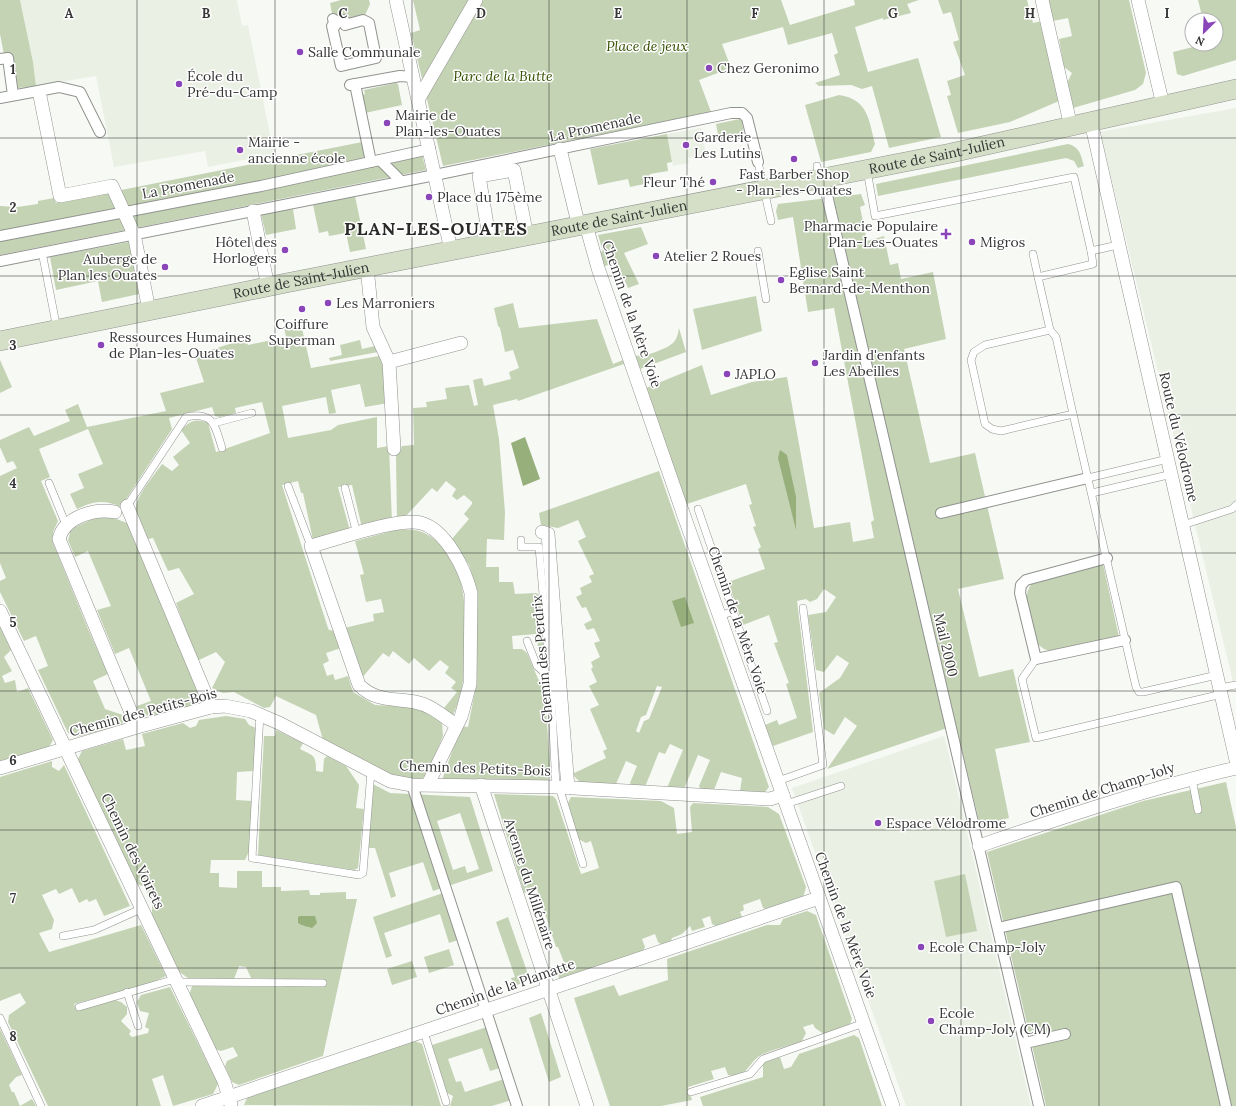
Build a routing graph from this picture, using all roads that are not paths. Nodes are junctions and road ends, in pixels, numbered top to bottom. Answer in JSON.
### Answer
{"nodes":[{"id":1,"x":396,"y":0,"type":"edge"},
{"id":2,"x":476,"y":0,"type":"edge"},
{"id":3,"x":1042,"y":0,"type":"edge"},
{"id":4,"x":1138,"y":0,"type":"edge"},
{"id":5,"x":0,"y":59,"type":"edge"},
{"id":6,"x":341,"y":66,"type":"joint"},
{"id":7,"x":413,"y":77,"type":"junction"},
{"id":8,"x":1236,"y":89,"type":"edge"},
{"id":9,"x":12,"y":95,"type":"junction"},
{"id":10,"x":40,"y":96,"type":"dead end"},
{"id":11,"x":0,"y":98,"type":"edge"},
{"id":12,"x":418,"y":98,"type":"junction"},
{"id":13,"x":1163,"y":106,"type":"junction"},
{"id":14,"x":1091,"y":122,"type":"junction"},
{"id":15,"x":1071,"y":127,"type":"junction"},
{"id":16,"x":100,"y":132,"type":"dead end"},
{"id":17,"x":560,"y":149,"type":"junction"},
{"id":18,"x":430,"y":150,"type":"junction"},
{"id":19,"x":376,"y":161,"type":"junction"},
{"id":20,"x":758,"y":162,"type":"joint"},
{"id":21,"x":867,"y":170,"type":"junction"},
{"id":22,"x":435,"y":175,"type":"junction"},
{"id":23,"x":820,"y":178,"type":"junction"},
{"id":24,"x":401,"y":181,"type":"junction"},
{"id":25,"x":764,"y":190,"type":"junction"},
{"id":26,"x":123,"y":211,"type":"junction"},
{"id":27,"x":253,"y":211,"type":"junction"},
{"id":28,"x":771,"y":221,"type":"dead end"},
{"id":29,"x":583,"y":226,"type":"junction"},
{"id":30,"x":134,"y":234,"type":"junction"},
{"id":31,"x":0,"y":236,"type":"edge"},
{"id":32,"x":527,"y":236,"type":"junction"},
{"id":33,"x":490,"y":243,"type":"junction"},
{"id":34,"x":1118,"y":245,"type":"junction"},
{"id":35,"x":451,"y":250,"type":"junction"},
{"id":36,"x":758,"y":251,"type":"dead end"},
{"id":37,"x":1091,"y":251,"type":"junction"},
{"id":38,"x":37,"y":253,"type":"junction"},
{"id":39,"x":1033,"y":254,"type":"dead end"},
{"id":40,"x":0,"y":261,"type":"edge"},
{"id":41,"x":367,"y":267,"type":"junction"},
{"id":42,"x":1038,"y":277,"type":"junction"},
{"id":43,"x":268,"y":287,"type":"junction"},
{"id":44,"x":766,"y":299,"type":"dead end"},
{"id":45,"x":149,"y":310,"type":"junction"},
{"id":46,"x":57,"y":329,"type":"junction"},
{"id":47,"x":1050,"y":330,"type":"junction"},
{"id":48,"x":0,"y":341,"type":"edge"},
{"id":49,"x":461,"y":343,"type":"dead end"},
{"id":50,"x":390,"y":362,"type":"junction"},
{"id":51,"x":252,"y":413,"type":"dead end"},
{"id":52,"x":1073,"y":414,"type":"junction"},
{"id":53,"x":214,"y":423,"type":"junction"},
{"id":54,"x":222,"y":448,"type":"dead end"},
{"id":55,"x":394,"y":449,"type":"dead end"},
{"id":56,"x":1168,"y":459,"type":"junction"},
{"id":57,"x":1172,"y":474,"type":"junction"},
{"id":58,"x":1088,"y":478,"type":"junction"},
{"id":59,"x":49,"y":483,"type":"dead end"},
{"id":60,"x":288,"y":486,"type":"dead end"},
{"id":61,"x":345,"y":488,"type":"dead end"},
{"id":62,"x":1092,"y":493,"type":"junction"},
{"id":63,"x":1236,"y":505,"type":"edge"},
{"id":64,"x":127,"y":506,"type":"joint"},
{"id":65,"x":698,"y":509,"type":"dead end"},
{"id":66,"x":115,"y":512,"type":"dead end"},
{"id":67,"x":941,"y":513,"type":"dead end"},
{"id":68,"x":66,"y":524,"type":"junction"},
{"id":69,"x":1183,"y":525,"type":"junction"},
{"id":70,"x":542,"y":532,"type":"dead end"},
{"id":71,"x":357,"y":534,"type":"junction"},
{"id":72,"x":521,"y":540,"type":"dead end"},
{"id":73,"x":311,"y":546,"type":"junction"},
{"id":74,"x":1107,"y":558,"type":"junction"},
{"id":75,"x":803,"y":608,"type":"dead end"},
{"id":76,"x":0,"y":611,"type":"edge"},
{"id":77,"x":733,"y":611,"type":"junction"},
{"id":78,"x":720,"y":616,"type":"junction"},
{"id":79,"x":1125,"y":640,"type":"junction"},
{"id":80,"x":526,"y":641,"type":"dead end"},
{"id":81,"x":1036,"y":660,"type":"junction"},
{"id":82,"x":1217,"y":675,"type":"junction"},
{"id":83,"x":550,"y":678,"type":"junction"},
{"id":84,"x":1236,"y":685,"type":"edge"},
{"id":85,"x":1221,"y":691,"type":"junction"},
{"id":86,"x":211,"y":708,"type":"junction"},
{"id":87,"x":767,"y":711,"type":"dead end"},
{"id":88,"x":260,"y":714,"type":"junction"},
{"id":89,"x":456,"y":725,"type":"junction"},
{"id":90,"x":137,"y":727,"type":"junction"},
{"id":91,"x":67,"y":749,"type":"junction"},
{"id":92,"x":1236,"y":760,"type":"edge"},
{"id":93,"x":0,"y":768,"type":"edge"},
{"id":94,"x":1236,"y":768,"type":"edge"},
{"id":95,"x":371,"y":771,"type":"junction"},
{"id":96,"x":1192,"y":779,"type":"junction"},
{"id":97,"x":778,"y":781,"type":"junction"},
{"id":98,"x":428,"y":784,"type":"junction"},
{"id":99,"x":412,"y":785,"type":"junction"},
{"id":100,"x":480,"y":785,"type":"junction"},
{"id":101,"x":841,"y":786,"type":"dead end"},
{"id":102,"x":561,"y":787,"type":"junction"},
{"id":103,"x":784,"y":800,"type":"junction"},
{"id":104,"x":1198,"y":810,"type":"dead end"},
{"id":105,"x":979,"y":846,"type":"junction"},
{"id":106,"x":583,"y":864,"type":"dead end"},
{"id":107,"x":819,"y":898,"type":"junction"},
{"id":108,"x":142,"y":908,"type":"junction"},
{"id":109,"x":998,"y":928,"type":"junction"},
{"id":110,"x":63,"y":936,"type":"dead end"},
{"id":111,"x":176,"y":981,"type":"junction"},
{"id":112,"x":323,"y":983,"type":"dead end"},
{"id":113,"x":549,"y":989,"type":"junction"},
{"id":114,"x":127,"y":992,"type":"junction"},
{"id":115,"x":79,"y":1007,"type":"dead end"},
{"id":116,"x":485,"y":1011,"type":"junction"},
{"id":117,"x":0,"y":1018,"type":"edge"},
{"id":118,"x":864,"y":1023,"type":"junction"},
{"id":119,"x":138,"y":1026,"type":"dead end"},
{"id":120,"x":424,"y":1032,"type":"junction"},
{"id":121,"x":1065,"y":1034,"type":"dead end"},
{"id":122,"x":1025,"y":1044,"type":"junction"},
{"id":123,"x":691,"y":1092,"type":"dead end"},
{"id":124,"x":231,"y":1102,"type":"edge"},
{"id":125,"x":446,"y":1102,"type":"dead end"},
{"id":126,"x":41,"y":1106,"type":"edge"},
{"id":127,"x":202,"y":1106,"type":"edge"},
{"id":128,"x":517,"y":1106,"type":"edge"},
{"id":129,"x":587,"y":1106,"type":"edge"},
{"id":130,"x":893,"y":1106,"type":"edge"},
{"id":131,"x":1039,"y":1106,"type":"edge"},
{"id":132,"x":1226,"y":1106,"type":"edge"}],
"edges":[{"from":1,"to":7,"type":"street"},
{"from":2,"to":12,"type":"street"},
{"from":3,"to":15,"type":"street"},
{"from":4,"to":13,"type":"street"},
{"from":5,"to":9,"type":"street"},
{"from":6,"to":6,"type":"street"},
{"from":7,"to":12,"type":"street"},
{"from":7,"to":19,"type":"street"},
{"from":8,"to":13,"type":"main road","name":"Route de Saint-Julien"},
{"from":9,"to":11,"type":"street"},
{"from":9,"to":16,"type":"street"},
{"from":10,"to":26,"type":"street"},
{"from":12,"to":18,"type":"street"},
{"from":13,"to":14,"type":"main road","name":"Route de Saint-Julien"},
{"from":14,"to":15,"type":"main road","name":"Route de Saint-Julien"},
{"from":14,"to":34,"type":"street","name":"Route du Vélodrome"},
{"from":15,"to":21,"type":"main road","name":"Route de Saint-Julien"},
{"from":17,"to":20,"type":"street","name":"La Promenade"},
{"from":17,"to":22,"type":"street","name":"La Promenade"},
{"from":17,"to":29,"type":"street","name":"Chemin de la Mère Voie"},
{"from":18,"to":19,"type":"street","name":"La Promenade"},
{"from":18,"to":22,"type":"street"},
{"from":19,"to":24,"type":"street"},
{"from":19,"to":26,"type":"street","name":"La Promenade"},
{"from":20,"to":25,"type":"lane"},
{"from":21,"to":23,"type":"main road","name":"Route de Saint-Julien"},
{"from":21,"to":37,"type":"lane"},
{"from":22,"to":24,"type":"street","name":"La Promenade"},
{"from":22,"to":35,"type":"street"},
{"from":23,"to":25,"type":"main road","name":"Route de Saint-Julien"},
{"from":23,"to":105,"type":"street","name":"Mail 2000"},
{"from":24,"to":27,"type":"street","name":"La Promenade"},
{"from":25,"to":28,"type":"lane"},
{"from":25,"to":29,"type":"main road","name":"Route de Saint-Julien"},
{"from":26,"to":30,"type":"street"},
{"from":26,"to":31,"type":"street","name":"La Promenade"},
{"from":27,"to":30,"type":"street","name":"La Promenade"},
{"from":27,"to":43,"type":"street"},
{"from":29,"to":32,"type":"main road","name":"Route de Saint-Julien"},
{"from":29,"to":78,"type":"street","name":"Chemin de la Mère Voie"},
{"from":30,"to":38,"type":"street","name":"La Promenade"},
{"from":30,"to":45,"type":"street"},
{"from":32,"to":33,"type":"main road","name":"Route de Saint-Julien"},
{"from":32,"to":33,"type":"street"},
{"from":33,"to":35,"type":"main road","name":"Route de Saint-Julien"},
{"from":34,"to":37,"type":"lane"},
{"from":34,"to":56,"type":"street","name":"Route du Vélodrome"},
{"from":35,"to":41,"type":"main road","name":"Route de Saint-Julien"},
{"from":36,"to":44,"type":"lane"},
{"from":37,"to":42,"type":"lane"},
{"from":38,"to":40,"type":"street"},
{"from":38,"to":46,"type":"lane"},
{"from":39,"to":42,"type":"lane"},
{"from":41,"to":43,"type":"main road","name":"Route de Saint-Julien"},
{"from":41,"to":50,"type":"street"},
{"from":42,"to":47,"type":"lane"},
{"from":43,"to":45,"type":"main road","name":"Route de Saint-Julien"},
{"from":45,"to":46,"type":"main road","name":"Route de Saint-Julien"},
{"from":46,"to":48,"type":"main road","name":"Route de Saint-Julien"},
{"from":47,"to":52,"type":"lane"},
{"from":47,"to":52,"type":"lane"},
{"from":49,"to":50,"type":"street"},
{"from":50,"to":55,"type":"street"},
{"from":51,"to":53,"type":"lane"},
{"from":52,"to":58,"type":"lane"},
{"from":53,"to":54,"type":"lane"},
{"from":53,"to":64,"type":"lane"},
{"from":56,"to":57,"type":"street","name":"Route du Vélodrome"},
{"from":56,"to":58,"type":"lane"},
{"from":57,"to":62,"type":"lane"},
{"from":57,"to":69,"type":"street","name":"Route du Vélodrome"},
{"from":58,"to":62,"type":"lane"},
{"from":58,"to":67,"type":"street"},
{"from":59,"to":68,"type":"lane"},
{"from":60,"to":73,"type":"lane"},
{"from":61,"to":71,"type":"lane"},
{"from":62,"to":74,"type":"lane"},
{"from":63,"to":69,"type":"lane"},
{"from":64,"to":86,"type":"street"},
{"from":65,"to":77,"type":"lane"},
{"from":66,"to":68,"type":"street"},
{"from":68,"to":90,"type":"street"},
{"from":69,"to":82,"type":"street","name":"Route du Vélodrome"},
{"from":70,"to":102,"type":"street","name":"Chemin des Perdrix"},
{"from":71,"to":73,"type":"street"},
{"from":71,"to":89,"type":"street"},
{"from":72,"to":83,"type":"lane"},
{"from":73,"to":89,"type":"street"},
{"from":74,"to":79,"type":"lane"},
{"from":74,"to":81,"type":"street"},
{"from":75,"to":97,"type":"lane"},
{"from":76,"to":91,"type":"street","name":"Chemin des Voirets"},
{"from":77,"to":78,"type":"lane"},
{"from":77,"to":87,"type":"lane"},
{"from":78,"to":97,"type":"street","name":"Chemin de la Mère Voie"},
{"from":79,"to":81,"type":"street"},
{"from":79,"to":82,"type":"lane"},
{"from":80,"to":83,"type":"lane"},
{"from":81,"to":85,"type":"lane"},
{"from":82,"to":85,"type":"street","name":"Route du Vélodrome"},
{"from":83,"to":102,"type":"lane"},
{"from":84,"to":85,"type":"lane"},
{"from":85,"to":92,"type":"street","name":"Route du Vélodrome"},
{"from":86,"to":88,"type":"street","name":"Chemin des Petits-Bois"},
{"from":86,"to":90,"type":"street","name":"Chemin des Petits-Bois"},
{"from":88,"to":95,"type":"street","name":"Chemin des Petits-Bois"},
{"from":88,"to":95,"type":"lane"},
{"from":89,"to":98,"type":"street"},
{"from":90,"to":91,"type":"street","name":"Chemin des Petits-Bois"},
{"from":91,"to":93,"type":"street","name":"Chemin des Petits-Bois"},
{"from":91,"to":108,"type":"street","name":"Chemin des Voirets"},
{"from":94,"to":96,"type":"street","name":"Chemin de Champ-Joly"},
{"from":95,"to":99,"type":"street","name":"Chemin des Petits-Bois"},
{"from":96,"to":104,"type":"lane"},
{"from":96,"to":105,"type":"street","name":"Chemin de Champ-Joly"},
{"from":97,"to":103,"type":"street","name":"Chemin de la Mère Voie"},
{"from":98,"to":99,"type":"street","name":"Chemin des Petits-Bois"},
{"from":98,"to":100,"type":"street","name":"Chemin des Petits-Bois"},
{"from":99,"to":116,"type":"street"},
{"from":100,"to":102,"type":"street","name":"Chemin des Petits-Bois"},
{"from":100,"to":113,"type":"street","name":"Avenue du Millénaire"},
{"from":101,"to":103,"type":"lane"},
{"from":102,"to":103,"type":"street","name":"Chemin des Petits-Bois"},
{"from":102,"to":106,"type":"lane"},
{"from":103,"to":107,"type":"street","name":"Chemin de la Mère Voie"},
{"from":105,"to":109,"type":"street","name":"Mail 2000"},
{"from":107,"to":113,"type":"street","name":"Chemin de la Plamatte"},
{"from":107,"to":118,"type":"street","name":"Chemin de la Mère Voie"},
{"from":108,"to":110,"type":"lane"},
{"from":108,"to":111,"type":"street","name":"Chemin des Voirets"},
{"from":109,"to":122,"type":"street","name":"Mail 2000"},
{"from":109,"to":132,"type":"street"},
{"from":111,"to":112,"type":"lane"},
{"from":111,"to":114,"type":"lane"},
{"from":111,"to":124,"type":"street","name":"Chemin des Voirets"},
{"from":113,"to":116,"type":"street","name":"Chemin de la Plamatte"},
{"from":113,"to":129,"type":"street","name":"Avenue du Millénaire"},
{"from":114,"to":115,"type":"lane"},
{"from":114,"to":119,"type":"lane"},
{"from":116,"to":120,"type":"street","name":"Chemin de la Plamatte"},
{"from":116,"to":128,"type":"street"},
{"from":117,"to":126,"type":"lane"},
{"from":118,"to":123,"type":"lane"},
{"from":118,"to":130,"type":"street","name":"Chemin de la Mère Voie"},
{"from":120,"to":124,"type":"street","name":"Chemin de la Plamatte"},
{"from":120,"to":125,"type":"lane"},
{"from":121,"to":122,"type":"street"},
{"from":122,"to":131,"type":"street","name":"Mail 2000"},
{"from":124,"to":127,"type":"street","name":"Chemin de la Plamatte"}]}
